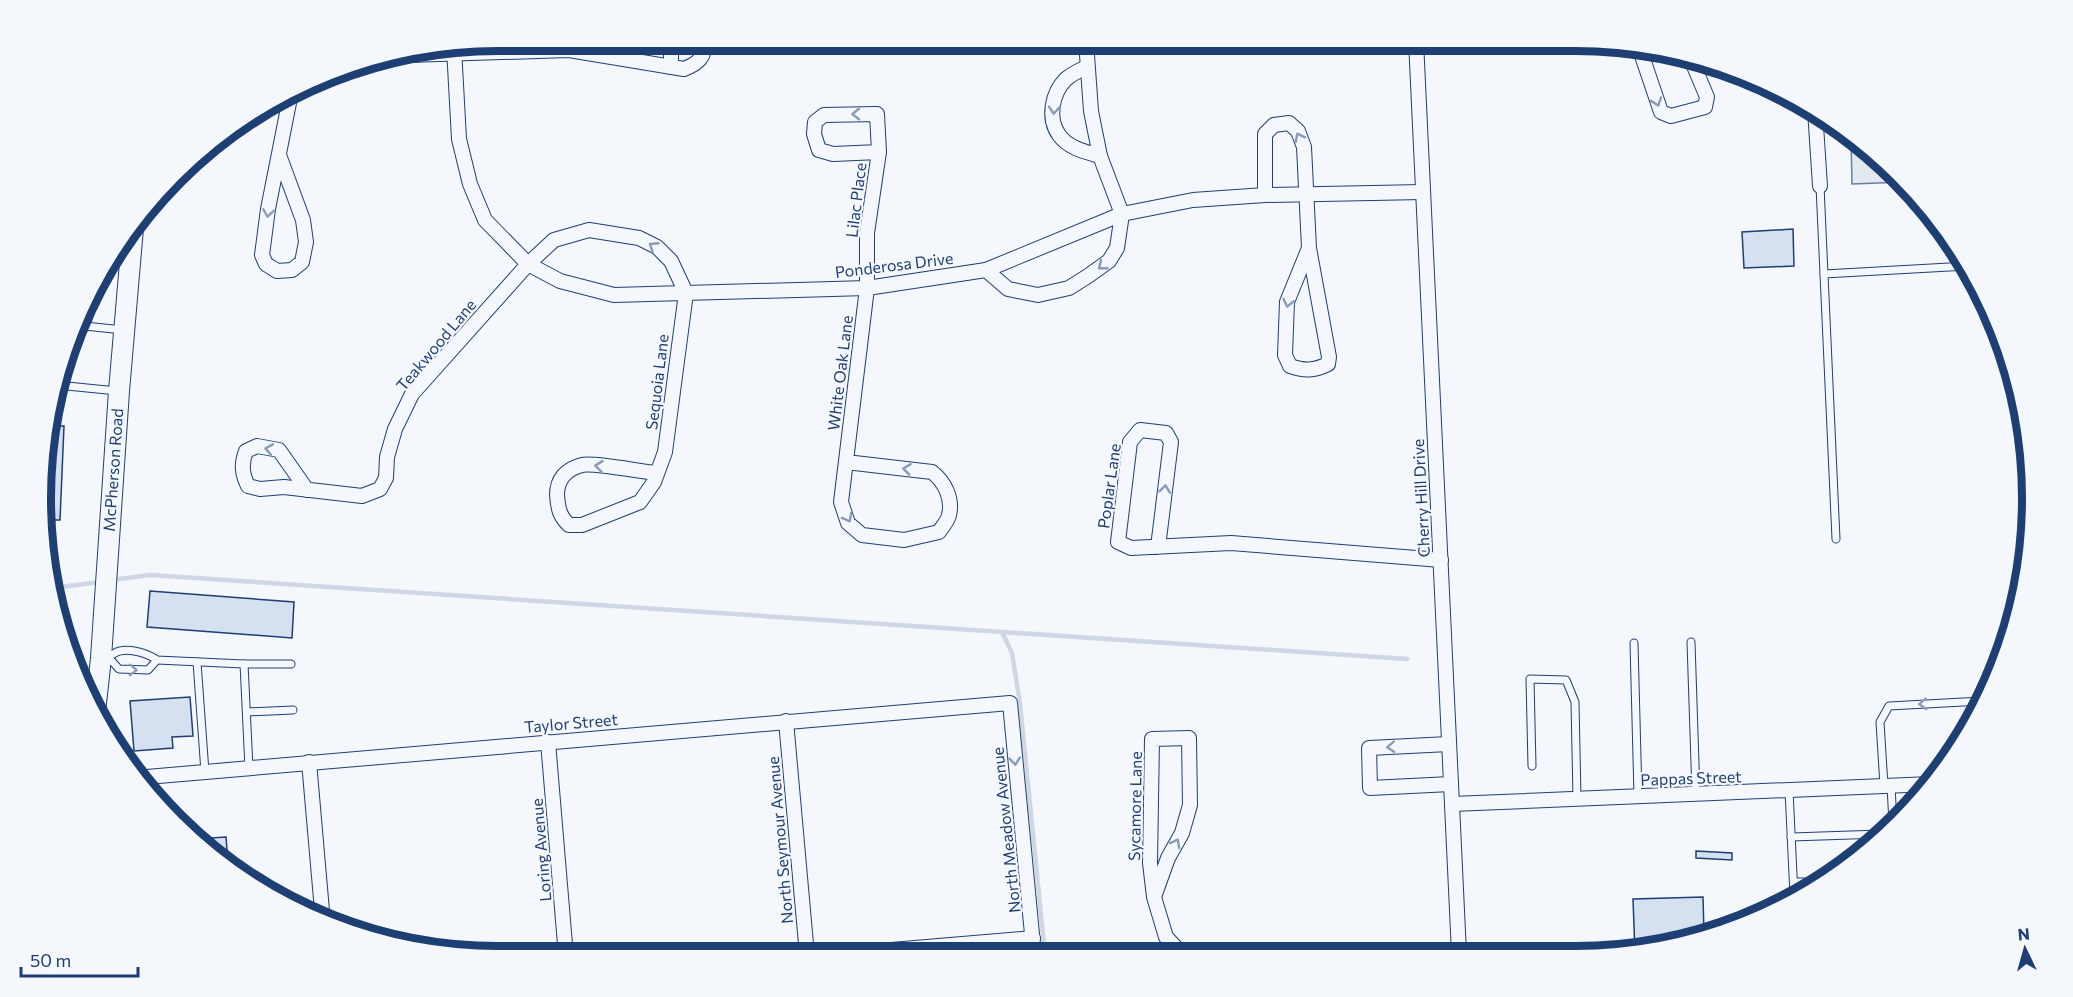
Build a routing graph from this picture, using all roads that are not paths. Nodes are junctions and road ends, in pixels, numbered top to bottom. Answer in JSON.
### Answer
{"nodes":[{"id":1,"x":575,"y":51,"type":"edge"},
{"id":2,"x":671,"y":51,"type":"edge"},
{"id":3,"x":705,"y":51,"type":"edge"},
{"id":4,"x":1086,"y":51,"type":"edge"},
{"id":5,"x":1417,"y":51,"type":"edge"},
{"id":6,"x":454,"y":54,"type":"edge"},
{"id":7,"x":1642,"y":57,"type":"edge"},
{"id":8,"x":671,"y":67,"type":"junction"},
{"id":9,"x":1087,"y":67,"type":"junction"},
{"id":10,"x":1695,"y":67,"type":"edge"},
{"id":11,"x":289,"y":103,"type":"edge"},
{"id":12,"x":1816,"y":122,"type":"edge"},
{"id":13,"x":879,"y":152,"type":"junction"},
{"id":14,"x":279,"y":155,"type":"junction"},
{"id":15,"x":1100,"y":156,"type":"junction"},
{"id":16,"x":1820,"y":186,"type":"joint"},
{"id":17,"x":1423,"y":192,"type":"junction"},
{"id":18,"x":1307,"y":194,"type":"junction"},
{"id":19,"x":1265,"y":195,"type":"junction"},
{"id":20,"x":1122,"y":214,"type":"junction"},
{"id":21,"x":132,"y":242,"type":"edge"},
{"id":22,"x":1309,"y":248,"type":"junction"},
{"id":23,"x":119,"y":262,"type":"edge"},
{"id":24,"x":130,"y":262,"type":"junction"},
{"id":25,"x":528,"y":264,"type":"junction"},
{"id":26,"x":1957,"y":267,"type":"edge"},
{"id":27,"x":986,"y":270,"type":"junction"},
{"id":28,"x":1824,"y":274,"type":"junction"},
{"id":29,"x":867,"y":288,"type":"junction"},
{"id":30,"x":686,"y":293,"type":"junction"},
{"id":31,"x":88,"y":322,"type":"edge"},
{"id":32,"x":87,"y":327,"type":"joint"},
{"id":33,"x":126,"y":330,"type":"junction"},
{"id":34,"x":65,"y":386,"type":"edge"},
{"id":35,"x":119,"y":391,"type":"junction"},
{"id":36,"x":846,"y":462,"type":"junction"},
{"id":37,"x":657,"y":473,"type":"junction"},
{"id":38,"x":307,"y":490,"type":"junction"},
{"id":39,"x":1836,"y":538,"type":"dead end"},
{"id":40,"x":1158,"y":547,"type":"junction"},
{"id":41,"x":1441,"y":560,"type":"junction"},
{"id":42,"x":1691,"y":642,"type":"dead end"},
{"id":43,"x":1634,"y":643,"type":"dead end"},
{"id":44,"x":105,"y":658,"type":"junction"},
{"id":45,"x":157,"y":660,"type":"junction"},
{"id":46,"x":197,"y":662,"type":"junction"},
{"id":47,"x":291,"y":663,"type":"dead end"},
{"id":48,"x":244,"y":664,"type":"junction"},
{"id":49,"x":93,"y":687,"type":"edge"},
{"id":50,"x":1973,"y":701,"type":"edge"},
{"id":51,"x":1010,"y":703,"type":"joint"},
{"id":52,"x":293,"y":710,"type":"dead end"},
{"id":53,"x":247,"y":712,"type":"junction"},
{"id":54,"x":786,"y":721,"type":"junction"},
{"id":55,"x":548,"y":742,"type":"junction"},
{"id":56,"x":1449,"y":744,"type":"junction"},
{"id":57,"x":309,"y":762,"type":"junction"},
{"id":58,"x":1532,"y":766,"type":"dead end"},
{"id":59,"x":249,"y":768,"type":"junction"},
{"id":60,"x":205,"y":772,"type":"junction"},
{"id":61,"x":148,"y":777,"type":"edge"},
{"id":62,"x":1451,"y":784,"type":"junction"},
{"id":63,"x":1919,"y":785,"type":"edge"},
{"id":64,"x":1888,"y":786,"type":"junction"},
{"id":65,"x":1789,"y":790,"type":"junction"},
{"id":66,"x":1696,"y":794,"type":"junction"},
{"id":67,"x":1638,"y":796,"type":"junction"},
{"id":68,"x":1577,"y":799,"type":"junction"},
{"id":69,"x":1452,"y":804,"type":"junction"},
{"id":70,"x":1892,"y":814,"type":"edge"},
{"id":71,"x":1871,"y":834,"type":"edge"},
{"id":72,"x":1791,"y":837,"type":"junction"},
{"id":73,"x":1794,"y":882,"type":"junction"},
{"id":74,"x":1805,"y":882,"type":"edge"},
{"id":75,"x":1794,"y":888,"type":"edge"},
{"id":76,"x":1154,"y":897,"type":"junction"},
{"id":77,"x":322,"y":910,"type":"edge"},
{"id":78,"x":1033,"y":938,"type":"junction"},
{"id":79,"x":565,"y":946,"type":"edge"},
{"id":80,"x":806,"y":946,"type":"edge"},
{"id":81,"x":938,"y":946,"type":"edge"},
{"id":82,"x":1033,"y":946,"type":"edge"},
{"id":83,"x":1174,"y":946,"type":"edge"},
{"id":84,"x":1459,"y":946,"type":"edge"}],
"edges":[{"from":1,"to":8,"type":"street"},
{"from":2,"to":8,"type":"street"},
{"from":3,"to":8,"type":"street"},
{"from":4,"to":9,"type":"street"},
{"from":5,"to":17,"type":"street","name":"Cherry Hill Drive"},
{"from":6,"to":25,"type":"street","name":"Ponderosa Drive"},
{"from":7,"to":10,"type":"street","one_way":true},
{"from":9,"to":15,"type":"street"},
{"from":9,"to":15,"type":"street","one_way":true},
{"from":11,"to":14,"type":"street"},
{"from":12,"to":16,"type":"street"},
{"from":13,"to":13,"type":"street","name":"Lilac Place","one_way":true},
{"from":13,"to":29,"type":"street","name":"Lilac Place"},
{"from":14,"to":14,"type":"street","one_way":true},
{"from":15,"to":20,"type":"street"},
{"from":16,"to":28,"type":"lane"},
{"from":17,"to":18,"type":"street","name":"Ponderosa Drive"},
{"from":17,"to":41,"type":"street","name":"Cherry Hill Drive"},
{"from":18,"to":19,"type":"street","name":"Ponderosa Drive"},
{"from":18,"to":19,"type":"street","one_way":true},
{"from":18,"to":22,"type":"street"},
{"from":19,"to":20,"type":"street","name":"Ponderosa Drive"},
{"from":20,"to":27,"type":"street","name":"Ponderosa Drive"},
{"from":20,"to":27,"type":"street","one_way":true},
{"from":21,"to":24,"type":"main road","name":"McPherson Road"},
{"from":22,"to":22,"type":"street","one_way":true},
{"from":23,"to":24,"type":"lane"},
{"from":24,"to":33,"type":"main road","name":"McPherson Road"},
{"from":25,"to":30,"type":"street","name":"Ponderosa Drive"},
{"from":30,"to":25,"type":"street","one_way":true},
{"from":25,"to":38,"type":"street","name":"Teakwood Lane"},
{"from":26,"to":28,"type":"lane"},
{"from":27,"to":29,"type":"street","name":"Ponderosa Drive"},
{"from":28,"to":39,"type":"lane"},
{"from":29,"to":30,"type":"street","name":"Ponderosa Drive"},
{"from":29,"to":36,"type":"street","name":"White Oak Lane"},
{"from":30,"to":37,"type":"street","name":"Sequoia Lane"},
{"from":31,"to":32,"type":"lane"},
{"from":32,"to":33,"type":"lane"},
{"from":33,"to":35,"type":"main road","name":"McPherson Road"},
{"from":34,"to":35,"type":"lane"},
{"from":35,"to":44,"type":"main road","name":"McPherson Road"},
{"from":36,"to":36,"type":"street","name":"White Oak Lane","one_way":true},
{"from":37,"to":37,"type":"street","name":"Sequoia Lane","one_way":true},
{"from":38,"to":38,"type":"street","name":"Teakwood Lane","one_way":true},
{"from":40,"to":40,"type":"street","name":"Poplar Lane","one_way":true},
{"from":40,"to":41,"type":"street","name":"Poplar Lane"},
{"from":41,"to":56,"type":"street","name":"Cherry Hill Drive"},
{"from":42,"to":66,"type":"lane"},
{"from":43,"to":67,"type":"lane"},
{"from":44,"to":45,"type":"lane"},
{"from":44,"to":45,"type":"lane","one_way":true},
{"from":44,"to":49,"type":"main road","name":"McPherson Road"},
{"from":45,"to":46,"type":"lane"},
{"from":46,"to":48,"type":"lane"},
{"from":46,"to":60,"type":"lane"},
{"from":47,"to":48,"type":"lane"},
{"from":48,"to":53,"type":"lane"},
{"from":50,"to":64,"type":"lane","one_way":true},
{"from":51,"to":54,"type":"street","name":"Taylor Street"},
{"from":51,"to":78,"type":"street","name":"North Meadow Avenue","one_way":true},
{"from":52,"to":53,"type":"lane"},
{"from":53,"to":59,"type":"lane"},
{"from":54,"to":55,"type":"street","name":"Taylor Street"},
{"from":54,"to":80,"type":"street","name":"North Seymour Avenue"},
{"from":55,"to":57,"type":"street","name":"Taylor Street"},
{"from":55,"to":79,"type":"street","name":"Loring Avenue"},
{"from":56,"to":62,"type":"street","name":"Cherry Hill Drive"},
{"from":56,"to":62,"type":"street","one_way":true},
{"from":57,"to":59,"type":"street","name":"Taylor Street"},
{"from":57,"to":77,"type":"street"},
{"from":58,"to":68,"type":"lane"},
{"from":59,"to":60,"type":"street","name":"Taylor Street"},
{"from":60,"to":61,"type":"street","name":"Taylor Street"},
{"from":62,"to":69,"type":"street","name":"Cherry Hill Drive"},
{"from":63,"to":64,"type":"street","name":"Pappas Street"},
{"from":64,"to":65,"type":"street","name":"Pappas Street"},
{"from":64,"to":70,"type":"lane"},
{"from":65,"to":66,"type":"street","name":"Pappas Street"},
{"from":65,"to":72,"type":"lane"},
{"from":66,"to":67,"type":"street","name":"Pappas Street"},
{"from":67,"to":68,"type":"street","name":"Pappas Street"},
{"from":68,"to":69,"type":"street","name":"Pappas Street"},
{"from":69,"to":84,"type":"street","name":"Cherry Hill Drive"},
{"from":71,"to":72,"type":"lane"},
{"from":72,"to":73,"type":"lane"},
{"from":73,"to":74,"type":"lane"},
{"from":73,"to":75,"type":"lane"},
{"from":76,"to":76,"type":"street","name":"Sycamore Lane","one_way":true},
{"from":76,"to":83,"type":"street","name":"Sycamore Lane"},
{"from":78,"to":81,"type":"street"},
{"from":78,"to":82,"type":"street","name":"North Meadow Avenue"}]}
